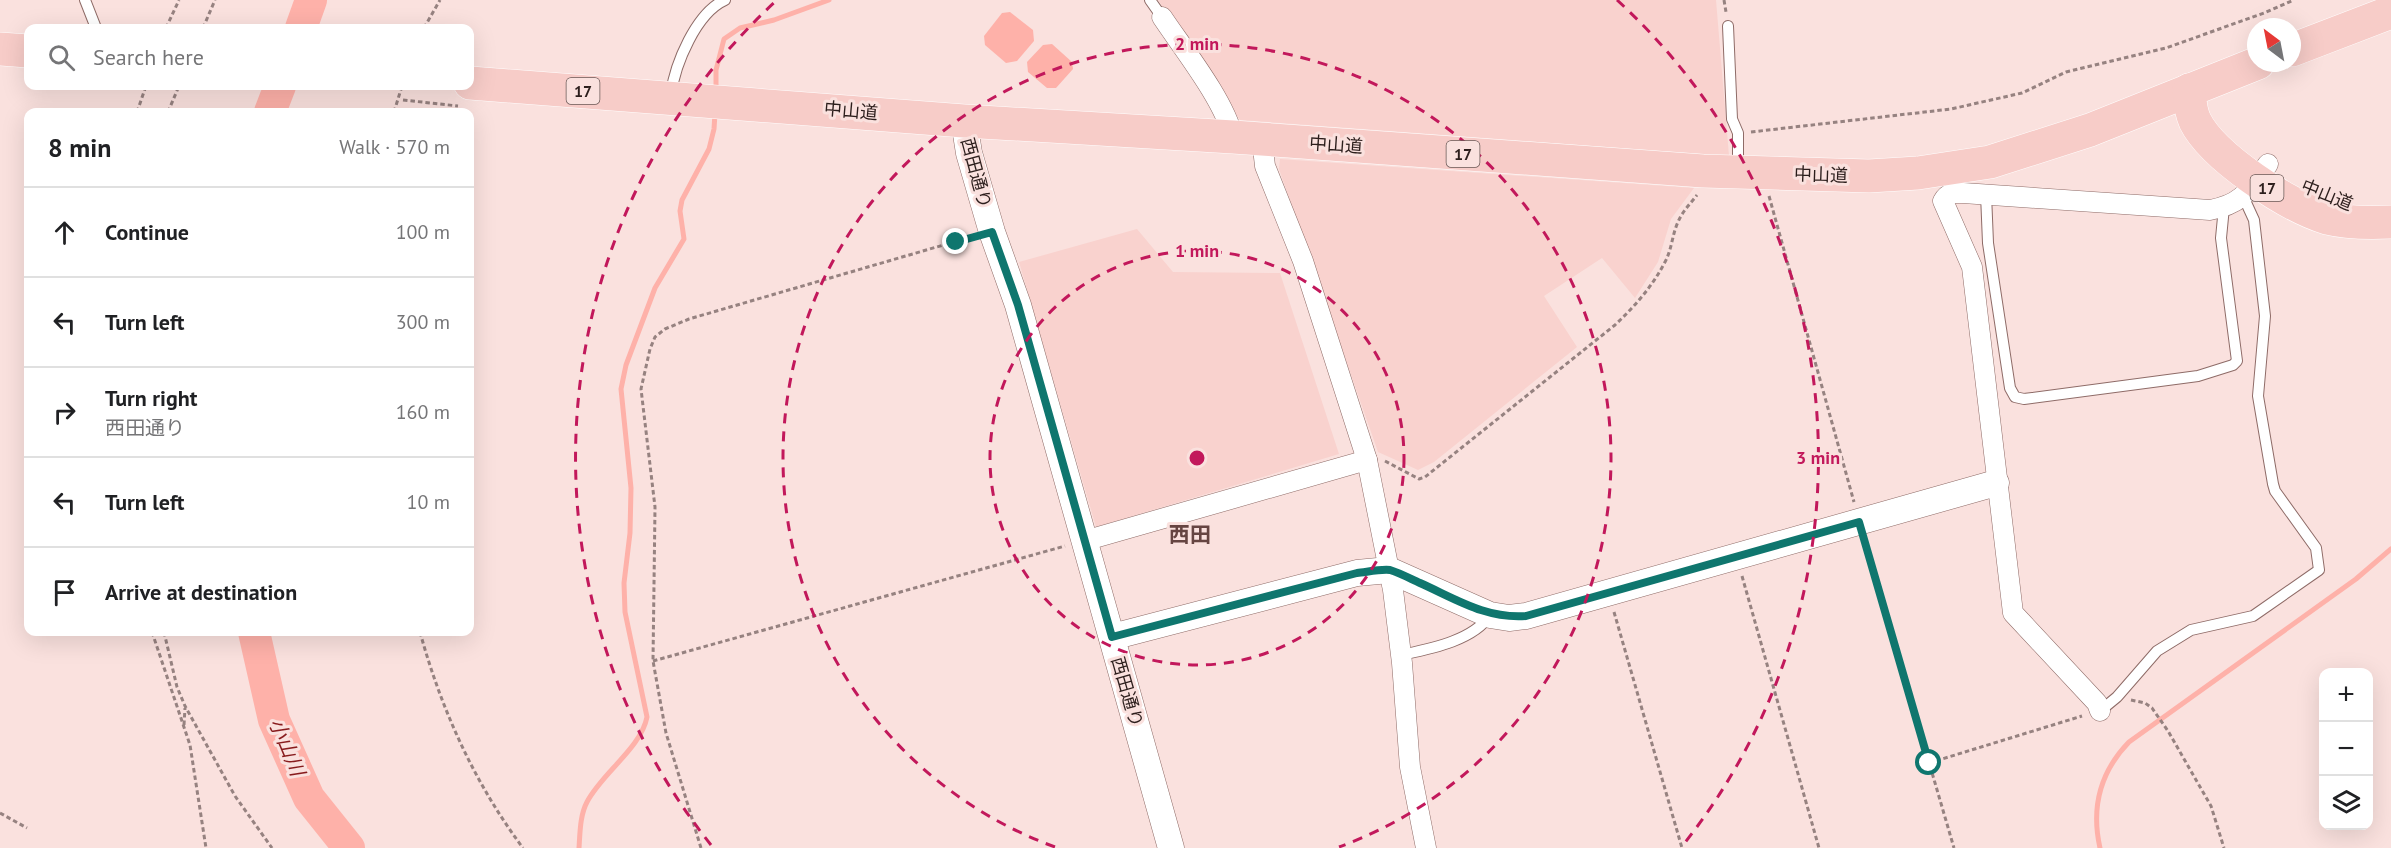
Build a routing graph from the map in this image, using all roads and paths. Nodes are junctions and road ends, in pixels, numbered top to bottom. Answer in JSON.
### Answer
{"nodes":[{"id":1,"x":85,"y":0,"type":"edge"},
{"id":2,"x":179,"y":0,"type":"edge"},
{"id":3,"x":215,"y":0,"type":"edge"},
{"id":4,"x":440,"y":0,"type":"edge"},
{"id":5,"x":726,"y":0,"type":"edge"},
{"id":6,"x":1150,"y":0,"type":"edge"},
{"id":7,"x":2294,"y":0,"type":"edge"},
{"id":8,"x":2391,"y":12,"type":"edge"},
{"id":9,"x":1162,"y":17,"type":"joint"},
{"id":10,"x":94,"y":24,"type":"edge"},
{"id":11,"x":168,"y":24,"type":"edge"},
{"id":12,"x":205,"y":24,"type":"edge"},
{"id":13,"x":426,"y":24,"type":"edge"},
{"id":14,"x":1728,"y":26,"type":"dead end"},
{"id":15,"x":2301,"y":47,"type":"edge"},
{"id":16,"x":0,"y":49,"type":"edge"},
{"id":17,"x":24,"y":51,"type":"edge"},
{"id":18,"x":2247,"y":67,"type":"edge"},
{"id":19,"x":474,"y":83,"type":"edge"},
{"id":20,"x":145,"y":90,"type":"edge"},
{"id":21,"x":177,"y":90,"type":"edge"},
{"id":22,"x":401,"y":90,"type":"edge"},
{"id":23,"x":2189,"y":90,"type":"junction"},
{"id":24,"x":697,"y":99,"type":"junction"},
{"id":25,"x":138,"y":108,"type":"edge"},
{"id":26,"x":170,"y":108,"type":"edge"},
{"id":27,"x":395,"y":108,"type":"edge"},
{"id":28,"x":964,"y":120,"type":"junction"},
{"id":29,"x":1738,"y":133,"type":"junction"},
{"id":30,"x":1247,"y":138,"type":"junction"},
{"id":31,"x":1703,"y":171,"type":"junction"},
{"id":32,"x":1753,"y":173,"type":"junction"},
{"id":33,"x":2256,"y":180,"type":"junction"},
{"id":34,"x":1986,"y":194,"type":"junction"},
{"id":35,"x":2223,"y":207,"type":"junction"},
{"id":36,"x":2391,"y":216,"type":"edge"},
{"id":37,"x":2391,"y":222,"type":"edge"},
{"id":38,"x":992,"y":232,"type":"junction"},
{"id":39,"x":1367,"y":460,"type":"junction"},
{"id":40,"x":1996,"y":483,"type":"junction"},
{"id":41,"x":1859,"y":522,"type":"junction"},
{"id":42,"x":1084,"y":541,"type":"junction"},
{"id":43,"x":1737,"y":557,"type":"junction"},
{"id":44,"x":1389,"y":570,"type":"junction"},
{"id":45,"x":1609,"y":593,"type":"junction"},
{"id":46,"x":1490,"y":615,"type":"junction"},
{"id":47,"x":153,"y":636,"type":"edge"},
{"id":48,"x":165,"y":636,"type":"edge"},
{"id":49,"x":421,"y":636,"type":"edge"},
{"id":50,"x":1112,"y":637,"type":"junction"},
{"id":51,"x":1401,"y":655,"type":"junction"},
{"id":52,"x":653,"y":661,"type":"junction"},
{"id":53,"x":185,"y":706,"type":"junction"},
{"id":54,"x":2152,"y":708,"type":"dead end"},
{"id":55,"x":2100,"y":711,"type":"junction"},
{"id":56,"x":184,"y":727,"type":"junction"},
{"id":57,"x":1929,"y":763,"type":"junction"},
{"id":58,"x":0,"y":813,"type":"edge"},
{"id":59,"x":27,"y":828,"type":"dead end"},
{"id":60,"x":206,"y":848,"type":"edge"},
{"id":61,"x":272,"y":848,"type":"edge"},
{"id":62,"x":523,"y":848,"type":"edge"},
{"id":63,"x":701,"y":848,"type":"edge"},
{"id":64,"x":1171,"y":848,"type":"edge"},
{"id":65,"x":1426,"y":848,"type":"edge"},
{"id":66,"x":1682,"y":848,"type":"edge"},
{"id":67,"x":1819,"y":848,"type":"edge"},
{"id":68,"x":1954,"y":848,"type":"edge"},
{"id":69,"x":2224,"y":848,"type":"edge"}],
"edges":[{"from":1,"to":10,"type":"lane"},
{"from":2,"to":11,"type":"path"},
{"from":3,"to":12,"type":"path"},
{"from":4,"to":13,"type":"path"},
{"from":5,"to":24,"type":"lane"},
{"from":6,"to":9,"type":"lane"},
{"from":7,"to":29,"type":"path"},
{"from":8,"to":15,"type":"highway"},
{"from":9,"to":30,"type":"street"},
{"from":14,"to":29,"type":"lane"},
{"from":16,"to":17,"type":"highway"},
{"from":18,"to":23,"type":"highway","number":"17"},
{"from":19,"to":24,"type":"highway","name":"中山道","number":"17"},
{"from":20,"to":25,"type":"path"},
{"from":21,"to":26,"type":"path"},
{"from":22,"to":27,"type":"path"},
{"from":23,"to":32,"type":"highway","name":"中山道","number":"17"},
{"from":23,"to":33,"type":"highway","name":"中山道","number":"17"},
{"from":24,"to":28,"type":"highway","name":"中山道","number":"17"},
{"from":28,"to":30,"type":"highway","name":"中山道","number":"17"},
{"from":28,"to":38,"type":"street","name":"西田通り"},
{"from":29,"to":32,"type":"lane"},
{"from":30,"to":31,"type":"highway","name":"中山道","number":"17"},
{"from":30,"to":39,"type":"street"},
{"from":31,"to":32,"type":"highway","name":"中山道","number":"17"},
{"from":31,"to":39,"type":"path"},
{"from":32,"to":41,"type":"path"},
{"from":33,"to":35,"type":"street"},
{"from":33,"to":36,"type":"highway","name":"中山道","number":"17"},
{"from":33,"to":37,"type":"highway","name":"中山道","number":"17"},
{"from":33,"to":55,"type":"lane"},
{"from":34,"to":35,"type":"street"},
{"from":34,"to":35,"type":"lane"},
{"from":34,"to":40,"type":"street"},
{"from":38,"to":42,"type":"street","name":"西田通り"},
{"from":38,"to":52,"type":"path"},
{"from":39,"to":42,"type":"street"},
{"from":39,"to":44,"type":"street"},
{"from":40,"to":41,"type":"street"},
{"from":40,"to":55,"type":"street"},
{"from":41,"to":43,"type":"street"},
{"from":41,"to":57,"type":"path"},
{"from":42,"to":50,"type":"street","name":"西田通り"},
{"from":42,"to":52,"type":"path"},
{"from":43,"to":45,"type":"street"},
{"from":43,"to":67,"type":"path"},
{"from":44,"to":46,"type":"street"},
{"from":44,"to":50,"type":"street"},
{"from":44,"to":51,"type":"street"},
{"from":45,"to":46,"type":"street"},
{"from":45,"to":66,"type":"path"},
{"from":46,"to":51,"type":"lane"},
{"from":47,"to":56,"type":"path"},
{"from":48,"to":53,"type":"path"},
{"from":49,"to":62,"type":"path"},
{"from":50,"to":64,"type":"street","name":"西田通り"},
{"from":51,"to":65,"type":"street"},
{"from":52,"to":63,"type":"path"},
{"from":53,"to":56,"type":"path"},
{"from":53,"to":61,"type":"path"},
{"from":54,"to":69,"type":"path"},
{"from":55,"to":57,"type":"path"},
{"from":56,"to":60,"type":"path"},
{"from":57,"to":68,"type":"path"},
{"from":58,"to":59,"type":"path"}]}
